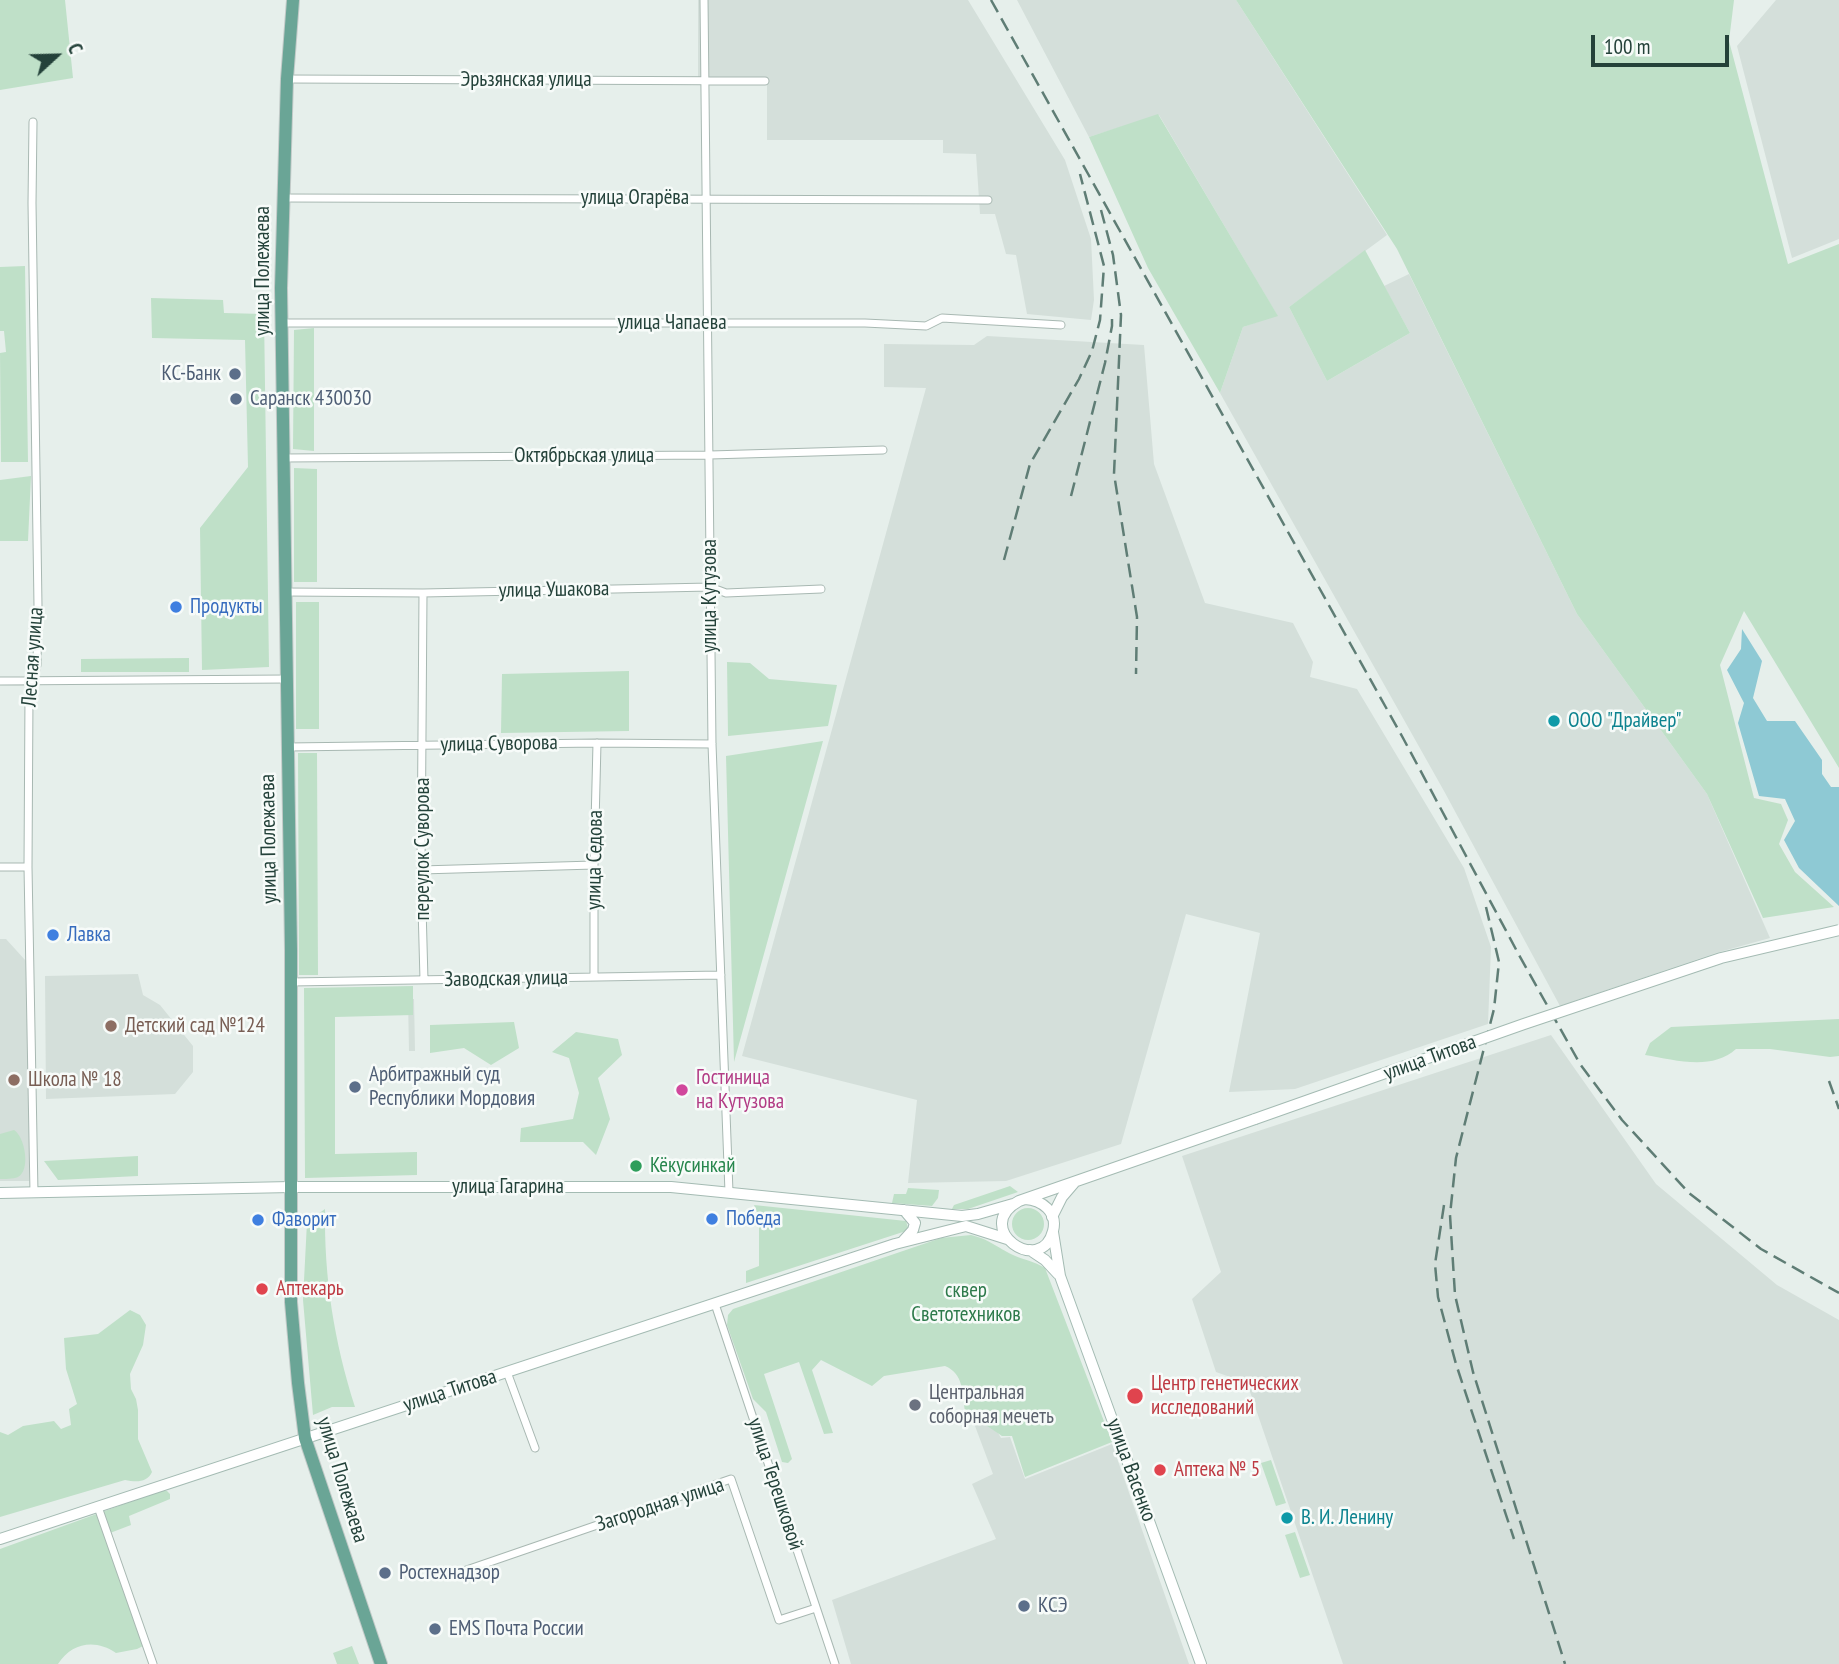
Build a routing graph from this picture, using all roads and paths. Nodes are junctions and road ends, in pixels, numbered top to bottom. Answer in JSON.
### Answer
{"nodes":[{"id":1,"x":293,"y":0,"type":"edge"},
{"id":2,"x":704,"y":0,"type":"edge"},
{"id":3,"x":287,"y":79,"type":"junction"},
{"id":4,"x":705,"y":80,"type":"junction"},
{"id":5,"x":765,"y":81,"type":"dead end"},
{"id":6,"x":33,"y":122,"type":"dead end"},
{"id":7,"x":283,"y":198,"type":"junction"},
{"id":8,"x":706,"y":198,"type":"junction"},
{"id":9,"x":988,"y":200,"type":"dead end"},
{"id":10,"x":281,"y":323,"type":"junction"},
{"id":11,"x":708,"y":323,"type":"junction"},
{"id":12,"x":1061,"y":325,"type":"dead end"},
{"id":13,"x":883,"y":450,"type":"dead end"},
{"id":14,"x":710,"y":455,"type":"junction"},
{"id":15,"x":284,"y":458,"type":"junction"},
{"id":16,"x":710,"y":587,"type":"junction"},
{"id":17,"x":821,"y":589,"type":"dead end"},
{"id":18,"x":286,"y":592,"type":"junction"},
{"id":19,"x":423,"y":593,"type":"junction"},
{"id":20,"x":288,"y":679,"type":"junction"},
{"id":21,"x":32,"y":680,"type":"junction"},
{"id":22,"x":0,"y":681,"type":"edge"},
{"id":23,"x":597,"y":743,"type":"junction"},
{"id":24,"x":712,"y":744,"type":"junction"},
{"id":25,"x":423,"y":745,"type":"junction"},
{"id":26,"x":287,"y":747,"type":"junction"},
{"id":27,"x":594,"y":865,"type":"junction"},
{"id":28,"x":0,"y":867,"type":"edge"},
{"id":29,"x":28,"y":867,"type":"junction"},
{"id":30,"x":421,"y":870,"type":"junction"},
{"id":31,"x":1839,"y":930,"type":"edge"},
{"id":32,"x":721,"y":975,"type":"junction"},
{"id":33,"x":594,"y":977,"type":"junction"},
{"id":34,"x":424,"y":980,"type":"junction"},
{"id":35,"x":290,"y":982,"type":"junction"},
{"id":36,"x":1076,"y":1181,"type":"junction"},
{"id":37,"x":291,"y":1187,"type":"junction"},
{"id":38,"x":729,"y":1192,"type":"junction"},
{"id":39,"x":0,"y":1193,"type":"edge"},
{"id":40,"x":34,"y":1193,"type":"junction"},
{"id":41,"x":1025,"y":1199,"type":"junction"},
{"id":42,"x":1013,"y":1204,"type":"junction"},
{"id":43,"x":904,"y":1210,"type":"junction"},
{"id":44,"x":942,"y":1214,"type":"junction"},
{"id":45,"x":1052,"y":1217,"type":"junction"},
{"id":46,"x":977,"y":1228,"type":"junction"},
{"id":47,"x":1053,"y":1232,"type":"junction"},
{"id":48,"x":1007,"y":1239,"type":"junction"},
{"id":49,"x":901,"y":1243,"type":"junction"},
{"id":50,"x":1030,"y":1250,"type":"junction"},
{"id":51,"x":1060,"y":1276,"type":"junction"},
{"id":52,"x":715,"y":1304,"type":"junction"},
{"id":53,"x":507,"y":1372,"type":"junction"},
{"id":54,"x":305,"y":1438,"type":"junction"},
{"id":55,"x":535,"y":1448,"type":"dead end"},
{"id":56,"x":98,"y":1507,"type":"junction"},
{"id":57,"x":0,"y":1539,"type":"edge"},
{"id":58,"x":452,"y":1575,"type":"dead end"},
{"id":59,"x":816,"y":1608,"type":"junction"},
{"id":60,"x":153,"y":1664,"type":"edge"},
{"id":61,"x":382,"y":1664,"type":"edge"},
{"id":62,"x":835,"y":1664,"type":"edge"},
{"id":63,"x":1201,"y":1664,"type":"edge"}],
"edges":[{"from":1,"to":3,"type":"main road","name":"улица Полежаева"},
{"from":2,"to":4,"type":"street","name":"улица Кутузова"},
{"from":3,"to":4,"type":"street","name":"Эрьзянская улица"},
{"from":3,"to":7,"type":"main road","name":"улица Полежаева"},
{"from":4,"to":5,"type":"street","name":"Эрьзянская улица"},
{"from":4,"to":8,"type":"street","name":"улица Кутузова"},
{"from":6,"to":21,"type":"street","name":"Лесная улица"},
{"from":7,"to":8,"type":"street","name":"улица Огарёва"},
{"from":7,"to":10,"type":"main road","name":"улица Полежаева"},
{"from":8,"to":9,"type":"street","name":"улица Огарёва"},
{"from":8,"to":11,"type":"street","name":"улица Кутузова"},
{"from":10,"to":11,"type":"street","name":"улица Чапаева"},
{"from":10,"to":15,"type":"main road","name":"улица Полежаева"},
{"from":11,"to":12,"type":"street","name":"улица Чапаева"},
{"from":11,"to":14,"type":"street","name":"улица Кутузова"},
{"from":13,"to":14,"type":"street","name":"Октябрьская улица"},
{"from":14,"to":15,"type":"street","name":"Октябрьская улица"},
{"from":14,"to":16,"type":"street","name":"улица Кутузова"},
{"from":15,"to":18,"type":"main road","name":"улица Полежаева"},
{"from":16,"to":17,"type":"street","name":"улица Ушакова"},
{"from":16,"to":19,"type":"street","name":"улица Ушакова"},
{"from":16,"to":24,"type":"street","name":"улица Кутузова"},
{"from":18,"to":19,"type":"street","name":"улица Ушакова"},
{"from":18,"to":20,"type":"main road","name":"улица Полежаева"},
{"from":19,"to":25,"type":"street","name":"переулок Суворова"},
{"from":20,"to":21,"type":"street"},
{"from":20,"to":26,"type":"main road","name":"улица Полежаева"},
{"from":21,"to":22,"type":"street"},
{"from":21,"to":29,"type":"street","name":"Лесная улица"},
{"from":23,"to":24,"type":"street","name":"улица Суворова"},
{"from":23,"to":25,"type":"street","name":"улица Суворова"},
{"from":23,"to":27,"type":"street","name":"улица Седова"},
{"from":24,"to":32,"type":"street","name":"улица Кутузова"},
{"from":25,"to":26,"type":"street","name":"улица Суворова"},
{"from":25,"to":30,"type":"street","name":"переулок Суворова"},
{"from":26,"to":35,"type":"main road","name":"улица Полежаева"},
{"from":27,"to":30,"type":"street"},
{"from":27,"to":33,"type":"street","name":"улица Седова"},
{"from":28,"to":29,"type":"street"},
{"from":29,"to":40,"type":"street","name":"Лесная улица"},
{"from":30,"to":34,"type":"street","name":"переулок Суворова"},
{"from":31,"to":36,"type":"main road","name":"улица Титова","bridge":true},
{"from":32,"to":33,"type":"street","name":"Заводская улица"},
{"from":32,"to":38,"type":"street","name":"улица Кутузова"},
{"from":33,"to":34,"type":"street","name":"Заводская улица"},
{"from":34,"to":35,"type":"street","name":"Заводская улица"},
{"from":35,"to":37,"type":"main road","name":"улица Полежаева"},
{"from":36,"to":41,"type":"main road","name":"улица Титова"},
{"from":36,"to":45,"type":"main road"},
{"from":37,"to":38,"type":"main road","name":"улица Гагарина"},
{"from":37,"to":40,"type":"main road","name":"улица Гагарина"},
{"from":37,"to":54,"type":"main road","name":"улица Полежаева"},
{"from":38,"to":43,"type":"main road","name":"улица Гагарина"},
{"from":39,"to":40,"type":"main road","name":"улица Гагарина"},
{"from":41,"to":42,"type":"main road"},
{"from":41,"to":45,"type":"main road"},
{"from":42,"to":44,"type":"main road","name":"улица Гагарина"},
{"from":42,"to":48,"type":"main road"},
{"from":43,"to":44,"type":"main road","name":"улица Гагарина"},
{"from":43,"to":49,"type":"main road"},
{"from":44,"to":46,"type":"main road"},
{"from":45,"to":47,"type":"main road"},
{"from":46,"to":48,"type":"main road","name":"улица Титова"},
{"from":46,"to":49,"type":"main road","name":"улица Титова"},
{"from":47,"to":50,"type":"main road"},
{"from":47,"to":51,"type":"main road","name":"улица Васенко"},
{"from":48,"to":50,"type":"main road"},
{"from":49,"to":52,"type":"main road","name":"улица Титова"},
{"from":50,"to":51,"type":"main road","name":"улица Васенко"},
{"from":51,"to":63,"type":"main road","name":"улица Васенко"},
{"from":52,"to":53,"type":"main road","name":"улица Титова"},
{"from":52,"to":59,"type":"street","name":"улица Терешковой"},
{"from":53,"to":54,"type":"main road","name":"улица Титова"},
{"from":53,"to":55,"type":"street"},
{"from":54,"to":56,"type":"main road","name":"улица Титова"},
{"from":54,"to":61,"type":"main road","name":"улица Полежаева"},
{"from":56,"to":57,"type":"main road","name":"улица Титова"},
{"from":56,"to":60,"type":"street"},
{"from":58,"to":59,"type":"street","name":"Загородная улица"},
{"from":59,"to":62,"type":"street","name":"улица Терешковой"}]}
